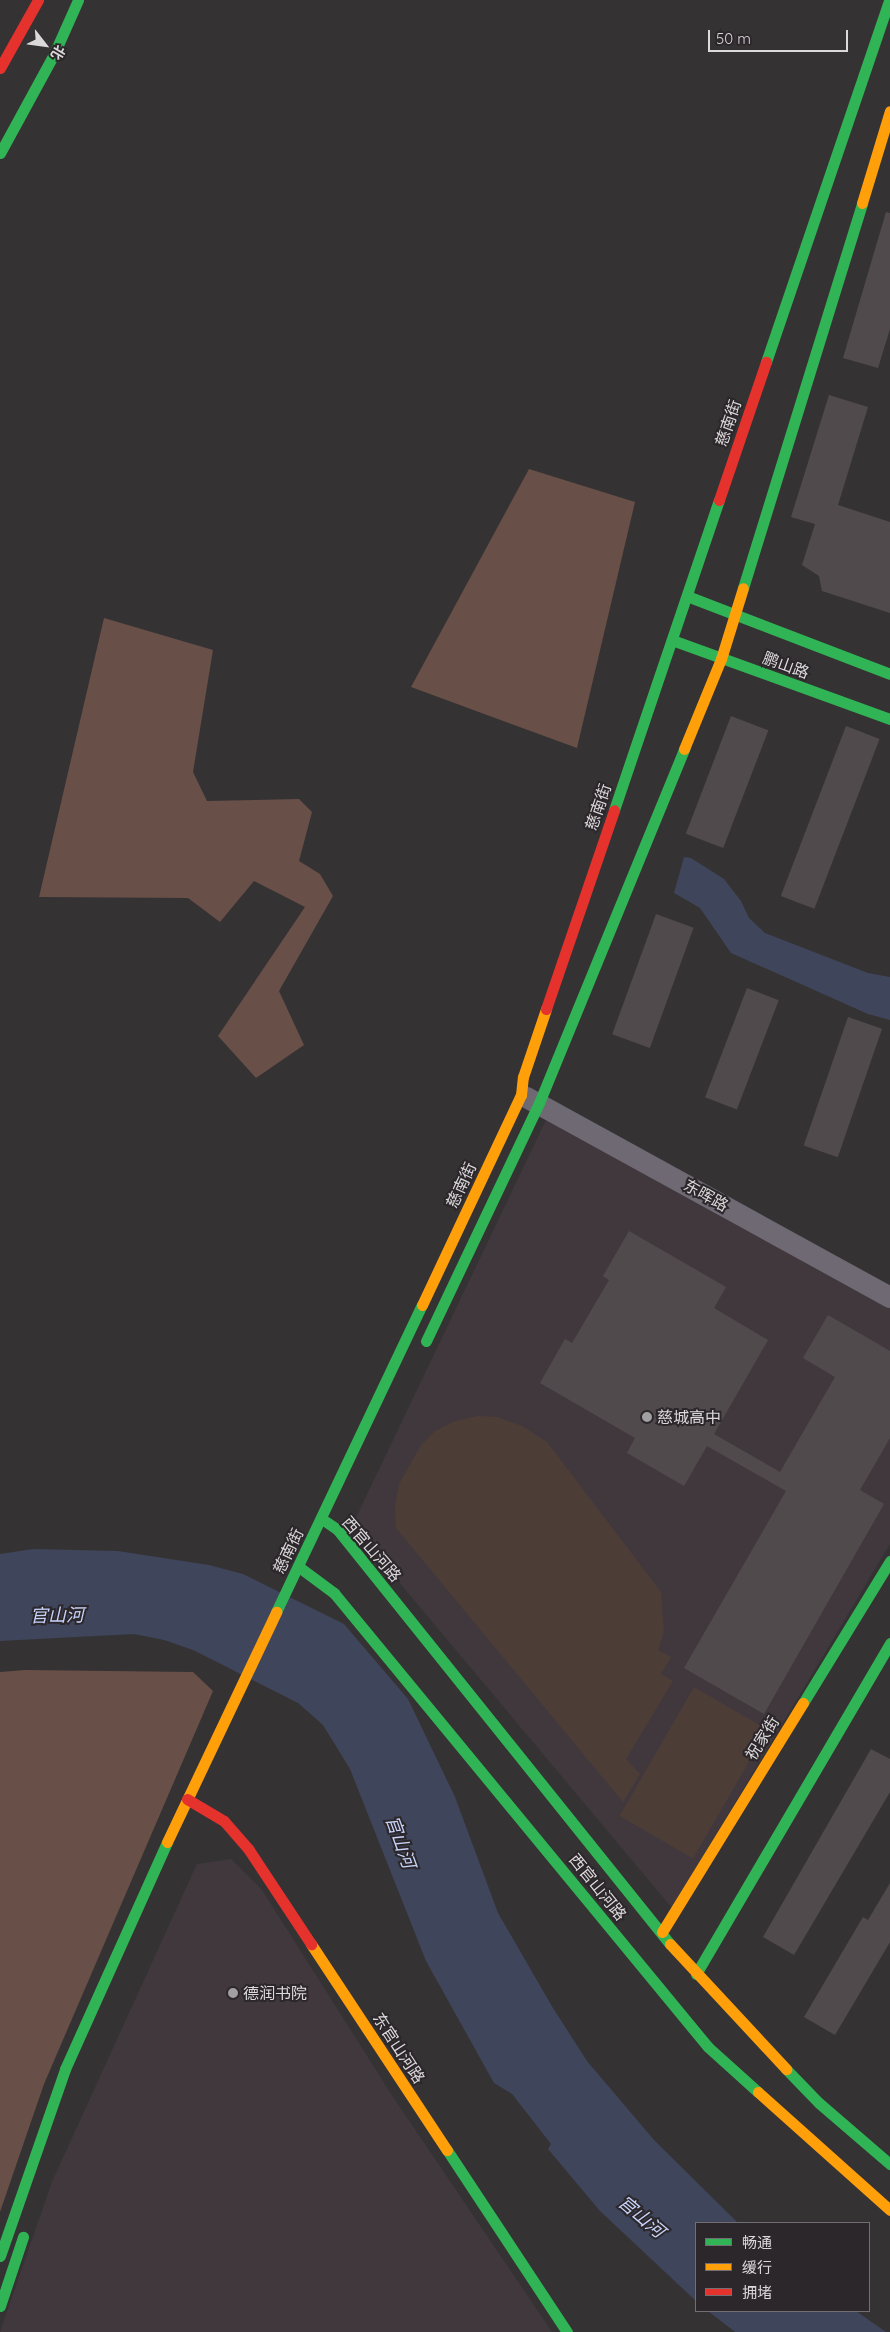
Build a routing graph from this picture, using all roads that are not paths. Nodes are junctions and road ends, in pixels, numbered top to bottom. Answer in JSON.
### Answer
{"nodes":[{"id":1,"x":38,"y":0,"type":"edge"},
{"id":2,"x":78,"y":0,"type":"edge"},
{"id":3,"x":889,"y":0,"type":"edge"},
{"id":4,"x":0,"y":68,"type":"edge"},
{"id":5,"x":890,"y":112,"type":"edge"},
{"id":6,"x":0,"y":153,"type":"edge"},
{"id":7,"x":687,"y":596,"type":"junction"},
{"id":8,"x":736,"y":615,"type":"junction"},
{"id":9,"x":672,"y":640,"type":"junction"},
{"id":10,"x":720,"y":659,"type":"junction"},
{"id":11,"x":890,"y":674,"type":"edge"},
{"id":12,"x":890,"y":719,"type":"edge"},
{"id":13,"x":530,"y":1099,"type":"junction"},
{"id":14,"x":890,"y":1297,"type":"edge"},
{"id":15,"x":422,"y":1351,"type":"dead end"},
{"id":16,"x":322,"y":1519,"type":"junction"},
{"id":17,"x":339,"y":1524,"type":"junction"},
{"id":18,"x":330,"y":1545,"type":"dead end"},
{"id":19,"x":890,"y":1561,"type":"edge"},
{"id":20,"x":299,"y":1567,"type":"junction"},
{"id":21,"x":890,"y":1643,"type":"edge"},
{"id":22,"x":187,"y":1799,"type":"junction"},
{"id":23,"x":206,"y":1803,"type":"junction"},
{"id":24,"x":196,"y":1824,"type":"dead end"},
{"id":25,"x":662,"y":1932,"type":"junction"},
{"id":26,"x":696,"y":1974,"type":"junction"},
{"id":27,"x":890,"y":2164,"type":"edge"},
{"id":28,"x":890,"y":2210,"type":"edge"},
{"id":29,"x":29,"y":2221,"type":"dead end"},
{"id":30,"x":0,"y":2256,"type":"edge"},
{"id":31,"x":0,"y":2306,"type":"edge"},
{"id":32,"x":567,"y":2332,"type":"edge"}],
"edges":[{"from":1,"to":4,"type":"main road"},
{"from":2,"to":6,"type":"main road"},
{"from":3,"to":7,"type":"main road","name":"慈南街"},
{"from":5,"to":8,"type":"main road","name":"慈南街"},
{"from":7,"to":8,"type":"main road","name":"鹏山路"},
{"from":7,"to":9,"type":"main road","name":"慈南街"},
{"from":8,"to":10,"type":"main road","name":"慈南街"},
{"from":8,"to":11,"type":"main road","name":"鹏山路"},
{"from":9,"to":10,"type":"main road","name":"鹏山路"},
{"from":9,"to":13,"type":"main road","name":"慈南街"},
{"from":10,"to":12,"type":"main road","name":"鹏山路"},
{"from":10,"to":13,"type":"main road","name":"慈南街"},
{"from":13,"to":14,"type":"street","name":"东晖路"},
{"from":13,"to":15,"type":"main road","name":"慈南街"},
{"from":13,"to":16,"type":"main road","name":"慈南街"},
{"from":16,"to":17,"type":"main road","name":"西官山河路"},
{"from":16,"to":20,"type":"main road","name":"慈南街"},
{"from":17,"to":18,"type":"main road"},
{"from":17,"to":25,"type":"main road","name":"西官山河路"},
{"from":19,"to":25,"type":"main road","name":"祝家街"},
{"from":20,"to":22,"type":"main road","name":"慈南街"},
{"from":20,"to":28,"type":"main road","name":"西官山河路"},
{"from":21,"to":26,"type":"main road"},
{"from":22,"to":23,"type":"main road","name":"东官山河路"},
{"from":22,"to":30,"type":"main road","name":"慈南街"},
{"from":23,"to":24,"type":"main road"},
{"from":23,"to":32,"type":"main road","name":"东官山河路"},
{"from":25,"to":26,"type":"main road","name":"西官山河路"},
{"from":26,"to":27,"type":"main road","name":"西官山河路"},
{"from":29,"to":31,"type":"main road"}]}
